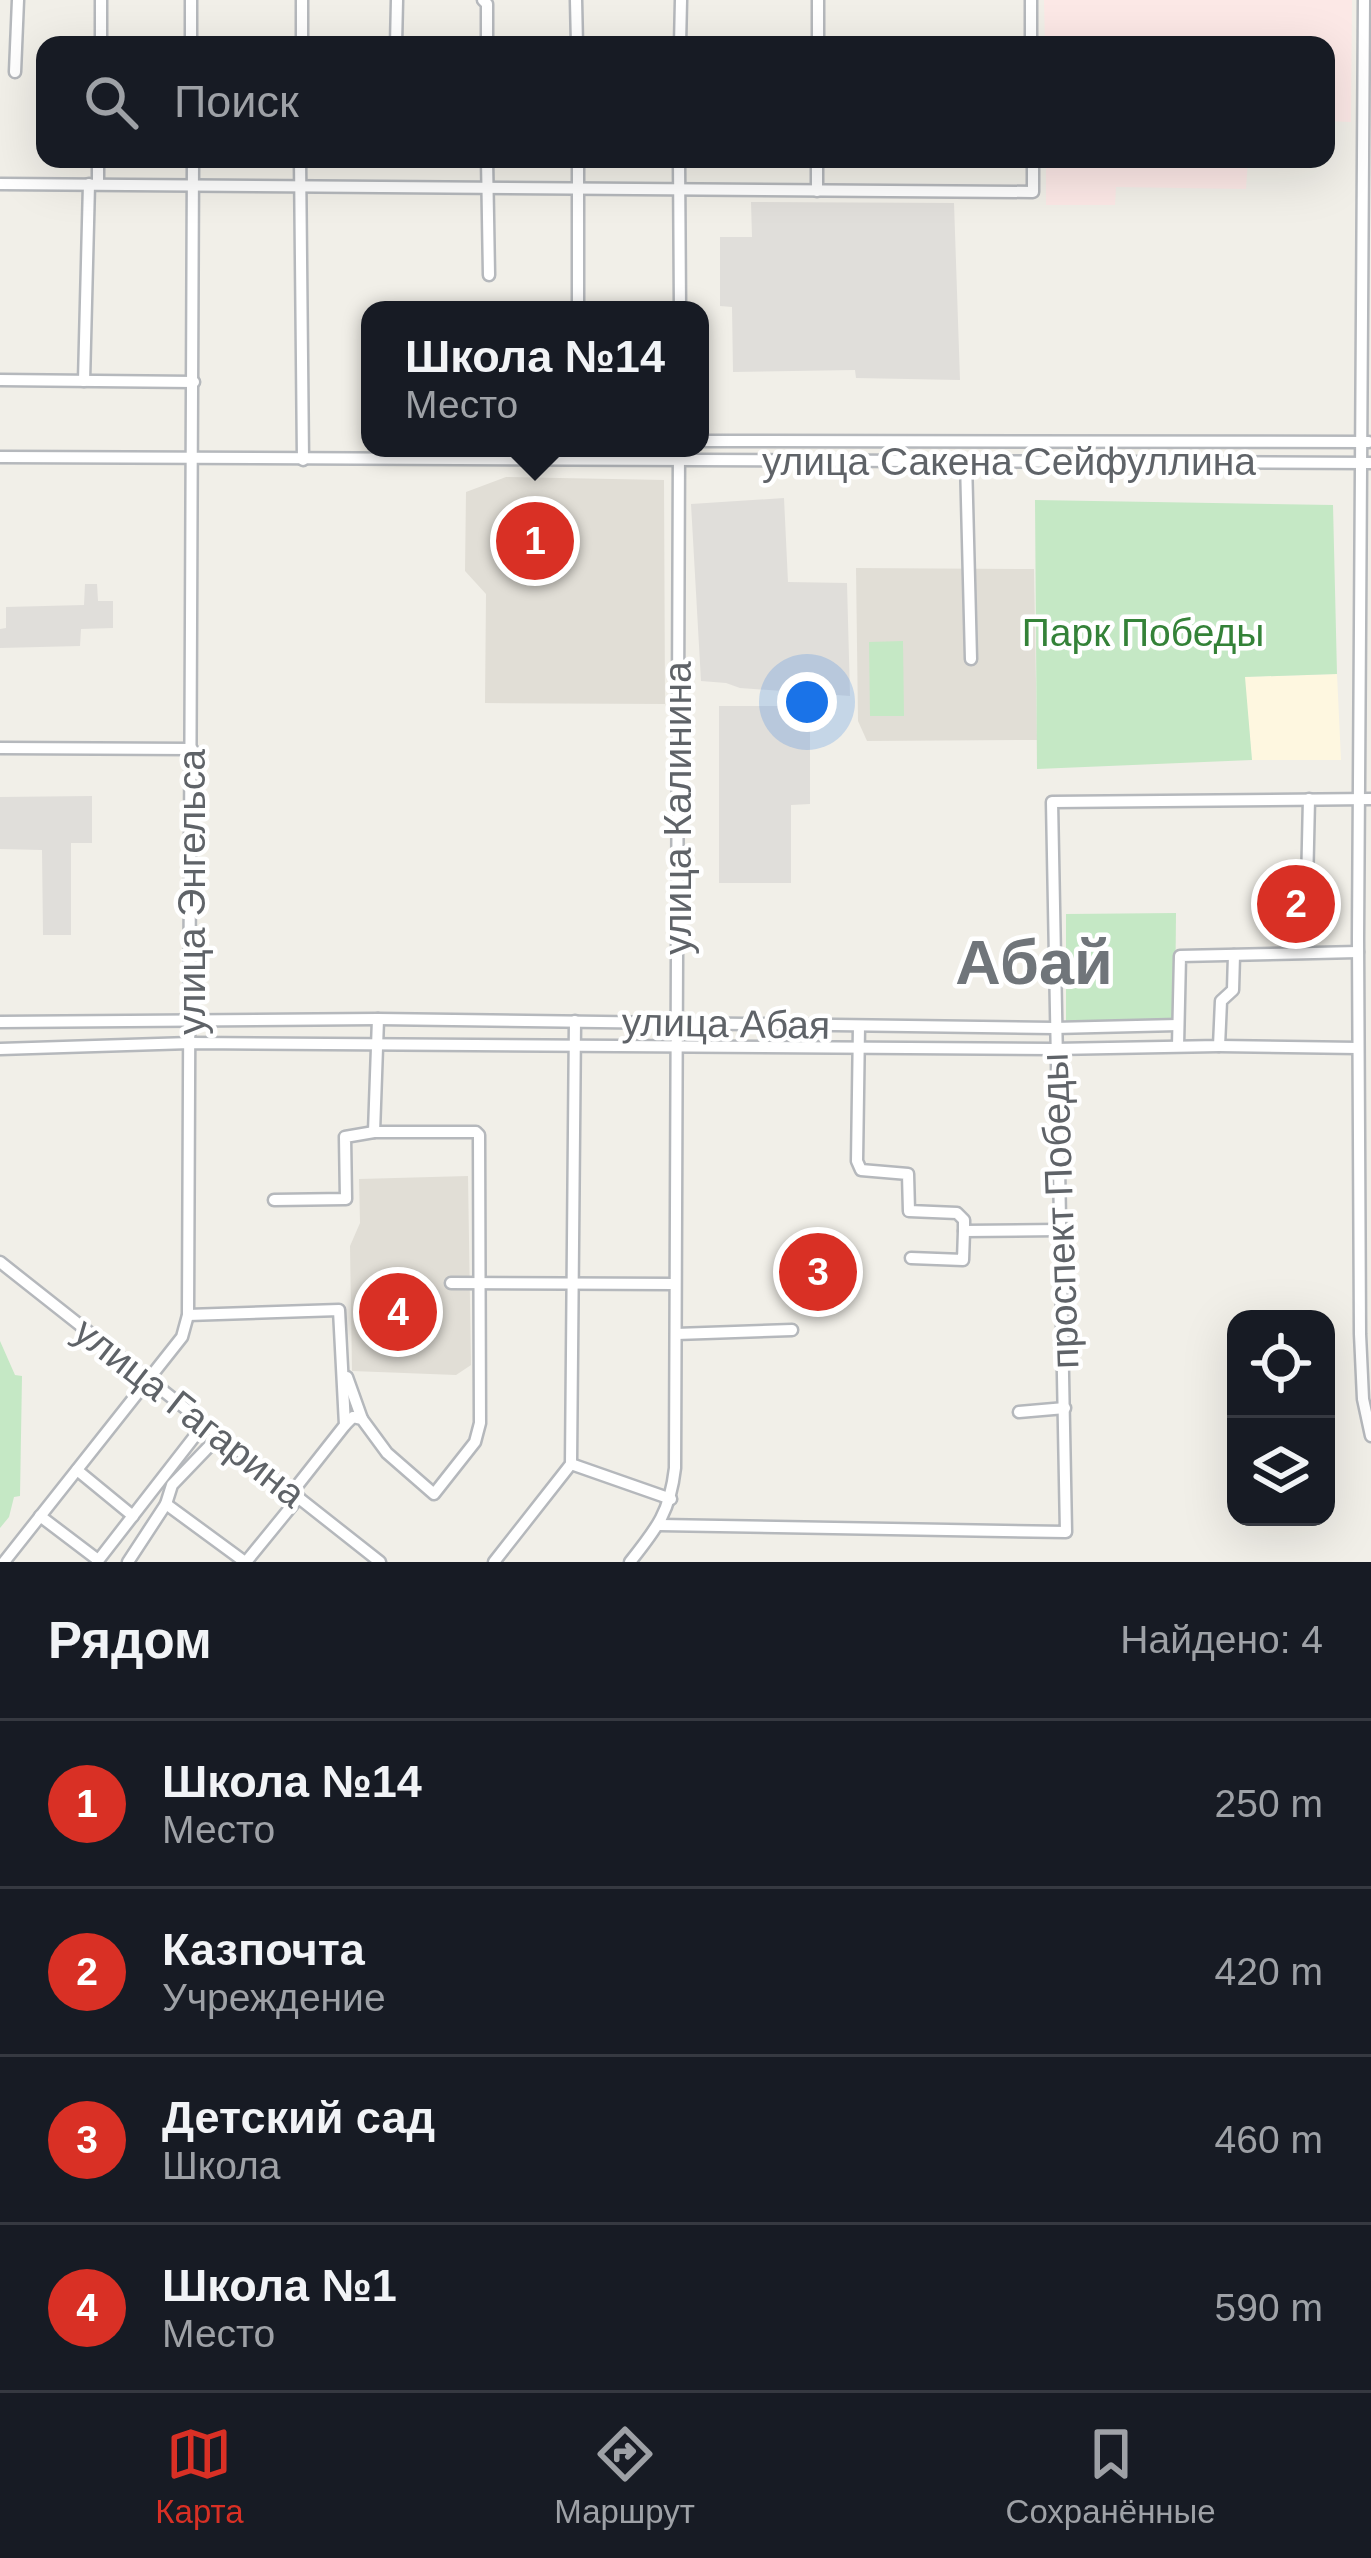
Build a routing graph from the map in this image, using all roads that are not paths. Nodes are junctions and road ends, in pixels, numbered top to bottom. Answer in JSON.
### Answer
{"nodes":[{"id":1,"x":18,"y":0,"type":"edge"},
{"id":2,"x":101,"y":0,"type":"edge"},
{"id":3,"x":191,"y":0,"type":"edge"},
{"id":4,"x":302,"y":0,"type":"edge"},
{"id":5,"x":397,"y":0,"type":"edge"},
{"id":6,"x":483,"y":0,"type":"edge"},
{"id":7,"x":576,"y":0,"type":"edge"},
{"id":8,"x":681,"y":0,"type":"edge"},
{"id":9,"x":818,"y":0,"type":"edge"},
{"id":10,"x":1031,"y":0,"type":"edge"},
{"id":11,"x":1364,"y":0,"type":"edge"},
{"id":12,"x":101,"y":36,"type":"edge"},
{"id":13,"x":191,"y":36,"type":"edge"},
{"id":14,"x":302,"y":36,"type":"edge"},
{"id":15,"x":396,"y":36,"type":"edge"},
{"id":16,"x":487,"y":36,"type":"edge"},
{"id":17,"x":577,"y":36,"type":"edge"},
{"id":18,"x":680,"y":36,"type":"edge"},
{"id":19,"x":818,"y":36,"type":"edge"},
{"id":20,"x":1031,"y":36,"type":"edge"},
{"id":21,"x":1367,"y":58,"type":"edge"},
{"id":22,"x":15,"y":72,"type":"dead end"},
{"id":23,"x":96,"y":168,"type":"edge"},
{"id":24,"x":193,"y":168,"type":"edge"},
{"id":25,"x":300,"y":168,"type":"edge"},
{"id":26,"x":488,"y":168,"type":"edge"},
{"id":27,"x":578,"y":168,"type":"edge"},
{"id":28,"x":680,"y":168,"type":"edge"},
{"id":29,"x":818,"y":168,"type":"edge"},
{"id":30,"x":1033,"y":168,"type":"edge"},
{"id":31,"x":0,"y":184,"type":"edge"},
{"id":32,"x":93,"y":184,"type":"junction"},
{"id":33,"x":193,"y":184,"type":"junction"},
{"id":34,"x":299,"y":184,"type":"junction"},
{"id":35,"x":488,"y":186,"type":"junction"},
{"id":36,"x":578,"y":186,"type":"junction"},
{"id":37,"x":679,"y":187,"type":"junction"},
{"id":38,"x":817,"y":191,"type":"junction"},
{"id":39,"x":1367,"y":204,"type":"edge"},
{"id":40,"x":489,"y":275,"type":"dead end"},
{"id":41,"x":578,"y":301,"type":"edge"},
{"id":42,"x":680,"y":301,"type":"edge"},
{"id":43,"x":0,"y":380,"type":"edge"},
{"id":44,"x":85,"y":381,"type":"junction"},
{"id":45,"x":194,"y":382,"type":"junction"},
{"id":46,"x":709,"y":441,"type":"edge"},
{"id":47,"x":1134,"y":442,"type":"junction"},
{"id":48,"x":1367,"y":442,"type":"edge"},
{"id":49,"x":709,"y":455,"type":"edge"},
{"id":50,"x":0,"y":457,"type":"edge"},
{"id":51,"x":440,"y":457,"type":"edge"},
{"id":52,"x":678,"y":457,"type":"edge"},
{"id":53,"x":194,"y":459,"type":"junction"},
{"id":54,"x":303,"y":460,"type":"junction"},
{"id":55,"x":1134,"y":460,"type":"junction"},
{"id":56,"x":966,"y":461,"type":"junction"},
{"id":57,"x":1367,"y":463,"type":"edge"},
{"id":58,"x":971,"y":658,"type":"dead end"},
{"id":59,"x":0,"y":748,"type":"edge"},
{"id":60,"x":192,"y":748,"type":"junction"},
{"id":61,"x":1310,"y":799,"type":"junction"},
{"id":62,"x":1365,"y":799,"type":"edge"},
{"id":63,"x":1287,"y":931,"type":"dead end"},
{"id":64,"x":1306,"y":932,"type":"junction"},
{"id":65,"x":1322,"y":932,"type":"dead end"},
{"id":66,"x":1234,"y":955,"type":"junction"},
{"id":67,"x":1362,"y":959,"type":"edge"},
{"id":68,"x":190,"y":1019,"type":"junction"},
{"id":69,"x":378,"y":1019,"type":"junction"},
{"id":70,"x":574,"y":1021,"type":"junction"},
{"id":71,"x":676,"y":1021,"type":"junction"},
{"id":72,"x":0,"y":1022,"type":"edge"},
{"id":73,"x":1178,"y":1025,"type":"junction"},
{"id":74,"x":859,"y":1026,"type":"junction"},
{"id":75,"x":1054,"y":1028,"type":"junction"},
{"id":76,"x":190,"y":1043,"type":"junction"},
{"id":77,"x":374,"y":1045,"type":"junction"},
{"id":78,"x":574,"y":1045,"type":"junction"},
{"id":79,"x":676,"y":1045,"type":"junction"},
{"id":80,"x":1178,"y":1046,"type":"junction"},
{"id":81,"x":1219,"y":1046,"type":"junction"},
{"id":82,"x":858,"y":1048,"type":"junction"},
{"id":83,"x":1358,"y":1048,"type":"junction"},
{"id":84,"x":0,"y":1049,"type":"edge"},
{"id":85,"x":1054,"y":1049,"type":"junction"},
{"id":86,"x":1365,"y":1066,"type":"edge"},
{"id":87,"x":374,"y":1132,"type":"junction"},
{"id":88,"x":274,"y":1200,"type":"dead end"},
{"id":89,"x":1060,"y":1230,"type":"junction"},
{"id":90,"x":964,"y":1231,"type":"junction"},
{"id":91,"x":911,"y":1258,"type":"dead end"},
{"id":92,"x":963,"y":1260,"type":"junction"},
{"id":93,"x":0,"y":1262,"type":"edge"},
{"id":94,"x":963,"y":1276,"type":"dead end"},
{"id":95,"x":452,"y":1283,"type":"dead end"},
{"id":96,"x":572,"y":1283,"type":"junction"},
{"id":97,"x":478,"y":1284,"type":"junction"},
{"id":98,"x":675,"y":1284,"type":"junction"},
{"id":99,"x":188,"y":1315,"type":"junction"},
{"id":100,"x":792,"y":1330,"type":"dead end"},
{"id":101,"x":1366,"y":1333,"type":"edge"},
{"id":102,"x":676,"y":1334,"type":"junction"},
{"id":103,"x":344,"y":1367,"type":"junction"},
{"id":104,"x":149,"y":1378,"type":"junction"},
{"id":105,"x":1065,"y":1408,"type":"junction"},
{"id":106,"x":1018,"y":1412,"type":"dead end"},
{"id":107,"x":362,"y":1419,"type":"junction"},
{"id":108,"x":206,"y":1424,"type":"junction"},
{"id":109,"x":345,"y":1425,"type":"junction"},
{"id":110,"x":220,"y":1436,"type":"junction"},
{"id":111,"x":1371,"y":1436,"type":"edge"},
{"id":112,"x":572,"y":1464,"type":"junction"},
{"id":113,"x":77,"y":1469,"type":"junction"},
{"id":114,"x":296,"y":1494,"type":"junction"},
{"id":115,"x":671,"y":1499,"type":"junction"},
{"id":116,"x":166,"y":1504,"type":"junction"},
{"id":117,"x":40,"y":1516,"type":"junction"},
{"id":118,"x":133,"y":1516,"type":"junction"},
{"id":119,"x":660,"y":1526,"type":"junction"},
{"id":120,"x":98,"y":1561,"type":"edge"},
{"id":121,"x":4,"y":1562,"type":"edge"},
{"id":122,"x":128,"y":1562,"type":"edge"},
{"id":123,"x":246,"y":1562,"type":"edge"},
{"id":124,"x":380,"y":1562,"type":"edge"},
{"id":125,"x":494,"y":1562,"type":"edge"},
{"id":126,"x":630,"y":1562,"type":"edge"}],
"edges":[{"from":1,"to":22,"type":"street"},
{"from":2,"to":12,"type":"street"},
{"from":3,"to":13,"type":"street"},
{"from":4,"to":14,"type":"street"},
{"from":5,"to":15,"type":"street"},
{"from":6,"to":16,"type":"street"},
{"from":7,"to":17,"type":"street"},
{"from":8,"to":18,"type":"street"},
{"from":9,"to":19,"type":"street"},
{"from":10,"to":20,"type":"street"},
{"from":11,"to":21,"type":"street"},
{"from":21,"to":39,"type":"street"},
{"from":23,"to":32,"type":"street"},
{"from":24,"to":33,"type":"street","name":"улица Энгельса"},
{"from":25,"to":34,"type":"street"},
{"from":26,"to":35,"type":"street"},
{"from":27,"to":36,"type":"street"},
{"from":28,"to":37,"type":"street"},
{"from":29,"to":38,"type":"street"},
{"from":30,"to":38,"type":"street"},
{"from":31,"to":32,"type":"street"},
{"from":32,"to":33,"type":"street"},
{"from":32,"to":44,"type":"street"},
{"from":33,"to":34,"type":"street"},
{"from":33,"to":45,"type":"street","name":"улица Энгельса"},
{"from":34,"to":35,"type":"street"},
{"from":34,"to":54,"type":"street"},
{"from":35,"to":36,"type":"street"},
{"from":35,"to":40,"type":"street"},
{"from":36,"to":37,"type":"street"},
{"from":36,"to":41,"type":"street"},
{"from":37,"to":38,"type":"street"},
{"from":37,"to":42,"type":"street"},
{"from":39,"to":48,"type":"street"},
{"from":43,"to":44,"type":"street"},
{"from":44,"to":45,"type":"street"},
{"from":45,"to":53,"type":"street","name":"улица Энгельса"},
{"from":46,"to":47,"type":"street","name":"улица Сакена Сейфуллина"},
{"from":47,"to":48,"type":"street","name":"улица Сакена Сейфуллина"},
{"from":47,"to":55,"type":"street"},
{"from":48,"to":57,"type":"street"},
{"from":49,"to":56,"type":"street","name":"улица Сакена Сейфуллина"},
{"from":50,"to":53,"type":"street","name":"улица Сакена Сейфуллина"},
{"from":51,"to":54,"type":"street","name":"улица Сакена Сейфуллина"},
{"from":52,"to":71,"type":"street","name":"улица Калинина"},
{"from":53,"to":54,"type":"street","name":"улица Сакена Сейфуллина"},
{"from":53,"to":60,"type":"street","name":"улица Энгельса"},
{"from":55,"to":56,"type":"street","name":"улица Сакена Сейфуллина"},
{"from":55,"to":57,"type":"street","name":"улица Сакена Сейфуллина"},
{"from":56,"to":58,"type":"street"},
{"from":57,"to":62,"type":"street"},
{"from":59,"to":60,"type":"street"},
{"from":60,"to":68,"type":"street","name":"улица Энгельса"},
{"from":61,"to":62,"type":"street","name":"проспект Победы"},
{"from":61,"to":64,"type":"street"},
{"from":61,"to":75,"type":"street","name":"проспект Победы"},
{"from":62,"to":67,"type":"street"},
{"from":63,"to":64,"type":"street"},
{"from":64,"to":65,"type":"street"},
{"from":66,"to":67,"type":"street"},
{"from":66,"to":73,"type":"street"},
{"from":66,"to":81,"type":"street"},
{"from":67,"to":83,"type":"street"},
{"from":68,"to":69,"type":"street","name":"улица Абая"},
{"from":68,"to":72,"type":"street","name":"улица Абая"},
{"from":68,"to":76,"type":"street","name":"улица Энгельса"},
{"from":69,"to":70,"type":"street","name":"улица Абая"},
{"from":69,"to":77,"type":"street"},
{"from":70,"to":71,"type":"street","name":"улица Абая"},
{"from":70,"to":78,"type":"street"},
{"from":71,"to":74,"type":"street","name":"улица Абая"},
{"from":71,"to":79,"type":"street","name":"улица Калинина"},
{"from":73,"to":75,"type":"street"},
{"from":73,"to":80,"type":"street"},
{"from":74,"to":75,"type":"street"},
{"from":74,"to":82,"type":"street","name":"улица Абая"},
{"from":75,"to":85,"type":"street","name":"проспект Победы"},
{"from":76,"to":77,"type":"street","name":"улица Абая"},
{"from":76,"to":84,"type":"street","name":"улица Абая"},
{"from":76,"to":99,"type":"street","name":"улица Энгельса"},
{"from":77,"to":78,"type":"street","name":"улица Абая"},
{"from":77,"to":87,"type":"street"},
{"from":78,"to":79,"type":"street","name":"улица Абая"},
{"from":78,"to":96,"type":"street"},
{"from":79,"to":82,"type":"street","name":"улица Абая"},
{"from":79,"to":98,"type":"street","name":"улица Калинина"},
{"from":80,"to":81,"type":"street"},
{"from":80,"to":85,"type":"street"},
{"from":81,"to":83,"type":"street"},
{"from":82,"to":85,"type":"street"},
{"from":82,"to":90,"type":"street"},
{"from":83,"to":86,"type":"street"},
{"from":85,"to":89,"type":"street","name":"проспект Победы"},
{"from":86,"to":101,"type":"street"},
{"from":87,"to":88,"type":"street"},
{"from":87,"to":97,"type":"street"},
{"from":89,"to":90,"type":"street"},
{"from":89,"to":105,"type":"street","name":"проспект Победы"},
{"from":90,"to":92,"type":"street"},
{"from":91,"to":92,"type":"street"},
{"from":92,"to":94,"type":"street"},
{"from":93,"to":104,"type":"street","name":"улица Гагарина"},
{"from":95,"to":97,"type":"street"},
{"from":96,"to":97,"type":"street"},
{"from":96,"to":98,"type":"street"},
{"from":96,"to":112,"type":"street"},
{"from":97,"to":107,"type":"street"},
{"from":98,"to":102,"type":"street","name":"улица Калинина"},
{"from":99,"to":103,"type":"street"},
{"from":99,"to":104,"type":"street","name":"улица Энгельса"},
{"from":100,"to":102,"type":"street"},
{"from":101,"to":111,"type":"street"},
{"from":102,"to":115,"type":"street","name":"улица Калинина"},
{"from":103,"to":107,"type":"street"},
{"from":103,"to":109,"type":"street"},
{"from":104,"to":108,"type":"street","name":"улица Гагарина"},
{"from":104,"to":113,"type":"street","name":"улица Энгельса"},
{"from":105,"to":106,"type":"street"},
{"from":105,"to":119,"type":"street","name":"проспект Победы"},
{"from":107,"to":109,"type":"street"},
{"from":108,"to":110,"type":"street","name":"улица Гагарина"},
{"from":108,"to":118,"type":"street"},
{"from":109,"to":114,"type":"street"},
{"from":110,"to":114,"type":"street","name":"улица Гагарина"},
{"from":110,"to":116,"type":"street"},
{"from":112,"to":115,"type":"street"},
{"from":112,"to":125,"type":"street"},
{"from":113,"to":117,"type":"street","name":"улица Энгельса"},
{"from":113,"to":118,"type":"street"},
{"from":114,"to":123,"type":"street"},
{"from":114,"to":124,"type":"street","name":"улица Гагарина"},
{"from":115,"to":119,"type":"street","name":"улица Калинина"},
{"from":116,"to":122,"type":"street"},
{"from":116,"to":123,"type":"street"},
{"from":117,"to":120,"type":"street"},
{"from":117,"to":121,"type":"street","name":"улица Энгельса"},
{"from":118,"to":120,"type":"street"},
{"from":119,"to":126,"type":"street","name":"улица Калинина"}]}
